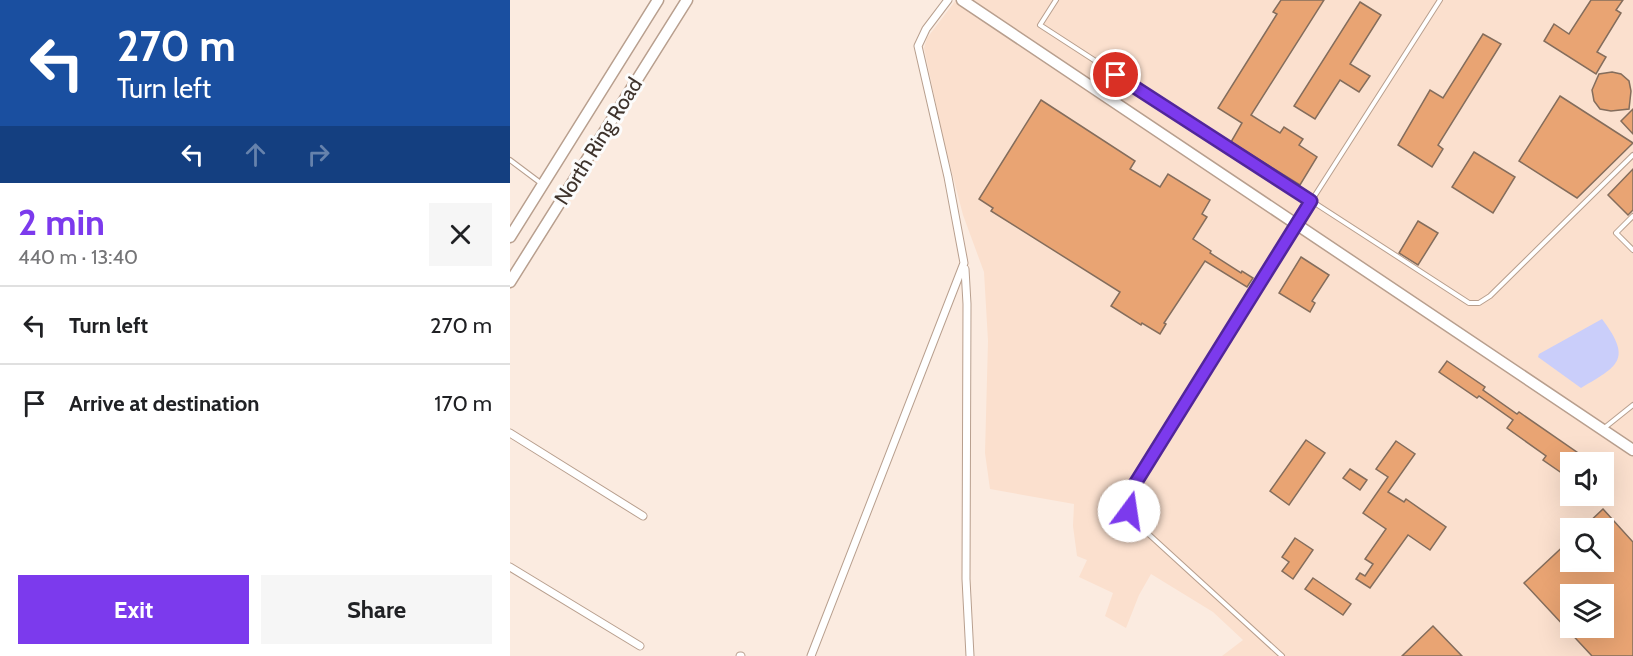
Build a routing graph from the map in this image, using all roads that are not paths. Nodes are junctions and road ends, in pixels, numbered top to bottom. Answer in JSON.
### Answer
{"nodes":[{"id":1,"x":658,"y":0,"type":"edge"},
{"id":2,"x":687,"y":0,"type":"edge"},
{"id":3,"x":948,"y":0,"type":"edge"},
{"id":4,"x":962,"y":0,"type":"edge"},
{"id":5,"x":1056,"y":0,"type":"edge"},
{"id":6,"x":1440,"y":0,"type":"edge"},
{"id":7,"x":1633,"y":155,"type":"edge"},
{"id":8,"x":510,"y":160,"type":"edge"},
{"id":9,"x":543,"y":184,"type":"junction"},
{"id":10,"x":1311,"y":201,"type":"junction"},
{"id":11,"x":1633,"y":216,"type":"edge"},
{"id":12,"x":1296,"y":225,"type":"junction"},
{"id":13,"x":510,"y":237,"type":"edge"},
{"id":14,"x":1633,"y":250,"type":"edge"},
{"id":15,"x":964,"y":263,"type":"junction"},
{"id":16,"x":510,"y":282,"type":"edge"},
{"id":17,"x":1633,"y":405,"type":"edge"},
{"id":18,"x":1602,"y":430,"type":"junction"},
{"id":19,"x":510,"y":433,"type":"edge"},
{"id":20,"x":1633,"y":450,"type":"edge"},
{"id":21,"x":643,"y":516,"type":"dead end"},
{"id":22,"x":510,"y":567,"type":"edge"},
{"id":23,"x":640,"y":646,"type":"dead end"},
{"id":24,"x":811,"y":656,"type":"edge"},
{"id":25,"x":970,"y":656,"type":"edge"},
{"id":26,"x":1282,"y":656,"type":"edge"}],
"edges":[{"from":1,"to":9,"type":"street","name":"North Ring Road"},
{"from":2,"to":16,"type":"street","name":"North Ring Road"},
{"from":3,"to":15,"type":"street"},
{"from":4,"to":12,"type":"street"},
{"from":5,"to":10,"type":"lane"},
{"from":6,"to":10,"type":"lane"},
{"from":7,"to":10,"type":"lane"},
{"from":8,"to":9,"type":"lane"},
{"from":9,"to":13,"type":"street","name":"North Ring Road"},
{"from":10,"to":12,"type":"lane"},
{"from":11,"to":14,"type":"lane"},
{"from":12,"to":18,"type":"street"},
{"from":12,"to":26,"type":"lane"},
{"from":15,"to":24,"type":"street"},
{"from":15,"to":25,"type":"street"},
{"from":17,"to":18,"type":"lane"},
{"from":18,"to":20,"type":"street"},
{"from":19,"to":21,"type":"street"},
{"from":22,"to":23,"type":"street"}]}
